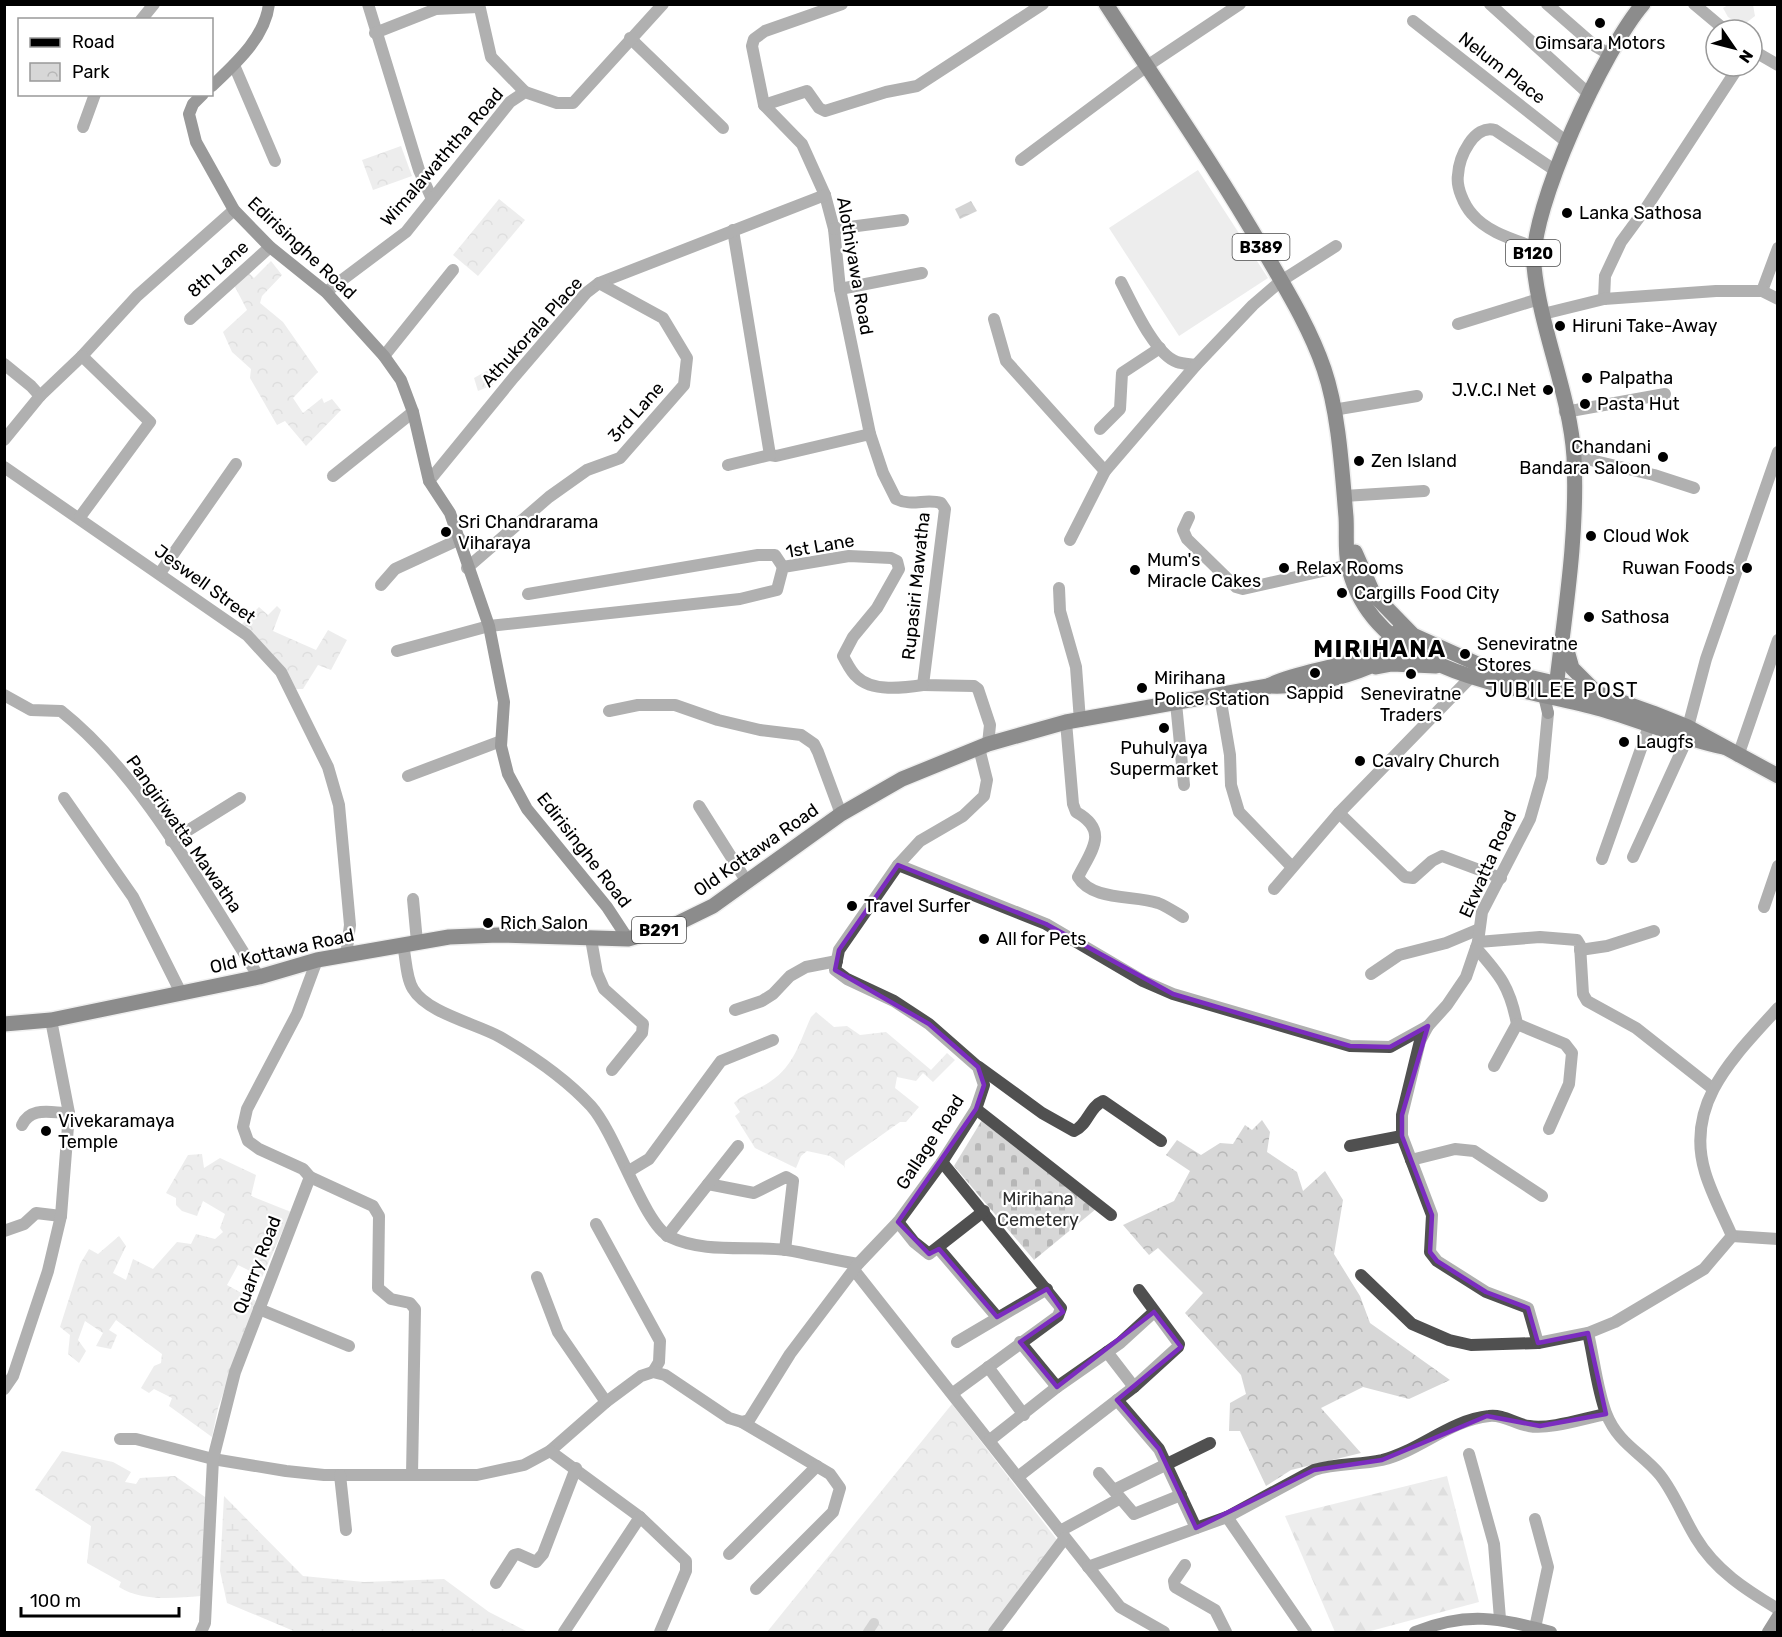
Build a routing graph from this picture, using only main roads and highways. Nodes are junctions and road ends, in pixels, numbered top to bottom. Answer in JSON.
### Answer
{"nodes":[{"id":1,"x":269,"y":4,"type":"edge"},
{"id":2,"x":1106,"y":4,"type":"edge"},
{"id":3,"x":1643,"y":4,"type":"edge"},
{"id":4,"x":213,"y":85,"type":"edge"},
{"id":5,"x":201,"y":96,"type":"edge"},
{"id":6,"x":1346,"y":518,"type":"junction"},
{"id":7,"x":1572,"y":524,"type":"junction"},
{"id":8,"x":1564,"y":634,"type":"junction"},
{"id":9,"x":1403,"y":637,"type":"junction"},
{"id":10,"x":1448,"y":667,"type":"junction"},
{"id":11,"x":1361,"y":670,"type":"junction"},
{"id":12,"x":1268,"y":686,"type":"junction"},
{"id":13,"x":1550,"y":690,"type":"junction"},
{"id":14,"x":1597,"y":693,"type":"junction"},
{"id":15,"x":1548,"y":712,"type":"road end"},
{"id":16,"x":1688,"y":733,"type":"junction"},
{"id":17,"x":1778,"y":776,"type":"edge"},
{"id":18,"x":628,"y":939,"type":"junction"},
{"id":19,"x":4,"y":1024,"type":"edge"},
{"id":20,"x":1778,"y":1616,"type":"edge"},
{"id":21,"x":1507,"y":1624,"type":"edge"},
{"id":22,"x":1415,"y":1632,"type":"edge"},
{"id":23,"x":1551,"y":1632,"type":"edge"},
{"id":24,"x":1768,"y":1632,"type":"edge"}],
"edges":[{"from":1,"to":4,"type":"main road"},
{"from":2,"to":6,"type":"main road","number":"B389"},
{"from":3,"to":7,"type":"main road","number":"B120"},
{"from":5,"to":18,"type":"main road","name":"Edirisinghe Road"},
{"from":6,"to":9,"type":"main road","number":"B389"},
{"from":6,"to":9,"type":"main road","number":"B389"},
{"from":7,"to":8,"type":"main road","number":"B120"},
{"from":7,"to":13,"type":"main road","number":"B120"},
{"from":8,"to":13,"type":"main road","number":"B120"},
{"from":8,"to":14,"type":"main road"},
{"from":9,"to":10,"type":"main road"},
{"from":9,"to":11,"type":"main road","name":"Old Kottawa Road","number":"B291"},
{"from":9,"to":12,"type":"main road","name":"Old Kottawa Road","number":"B291"},
{"from":9,"to":13,"type":"main road"},
{"from":10,"to":11,"type":"main road"},
{"from":10,"to":13,"type":"main road"},
{"from":11,"to":12,"type":"main road","name":"Old Kottawa Road","number":"B291"},
{"from":12,"to":18,"type":"main road","name":"Old Kottawa Road","number":"B291"},
{"from":13,"to":14,"type":"main road"},
{"from":13,"to":15,"type":"main road","number":"B120"},
{"from":13,"to":16,"type":"main road"},
{"from":14,"to":16,"type":"main road"},
{"from":16,"to":17,"type":"main road"},
{"from":18,"to":19,"type":"main road","name":"Old Kottawa Road","number":"B291"},
{"from":20,"to":24,"type":"main road"},
{"from":21,"to":22,"type":"main road"},
{"from":21,"to":23,"type":"main road"}]}
